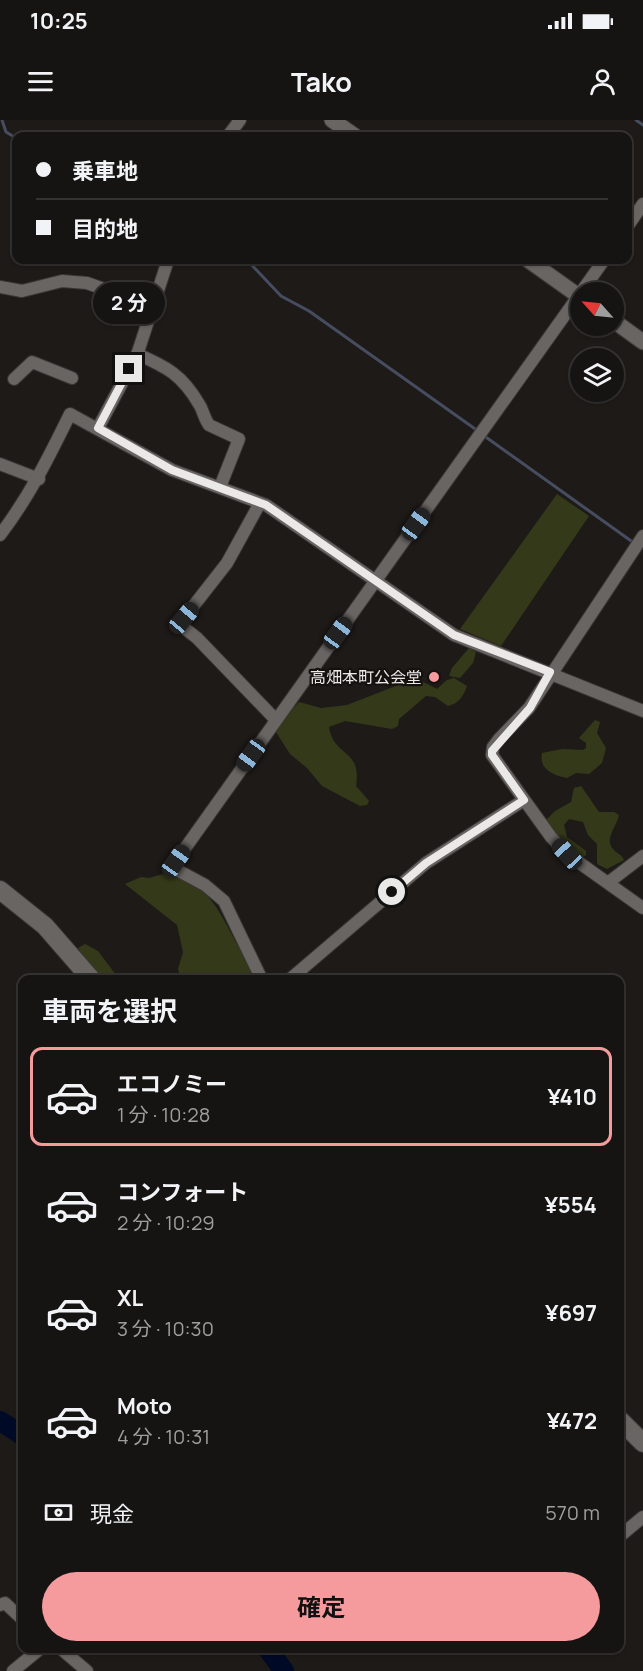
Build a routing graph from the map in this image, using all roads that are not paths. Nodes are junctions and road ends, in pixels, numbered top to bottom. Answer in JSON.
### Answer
{"nodes":[{"id":1,"x":332,"y":120,"type":"edge"},
{"id":2,"x":350,"y":132,"type":"edge"},
{"id":3,"x":643,"y":204,"type":"edge"},
{"id":4,"x":632,"y":220,"type":"edge"},
{"id":5,"x":167,"y":264,"type":"edge"},
{"id":6,"x":534,"y":264,"type":"edge"},
{"id":7,"x":601,"y":264,"type":"edge"},
{"id":8,"x":589,"y":282,"type":"edge"},
{"id":9,"x":0,"y":287,"type":"edge"},
{"id":10,"x":570,"y":290,"type":"edge"},
{"id":11,"x":154,"y":307,"type":"junction"},
{"id":12,"x":570,"y":309,"type":"edge"},
{"id":13,"x":624,"y":328,"type":"edge"},
{"id":14,"x":643,"y":342,"type":"edge"},
{"id":15,"x":137,"y":354,"type":"junction"},
{"id":16,"x":72,"y":378,"type":"dead end"},
{"id":17,"x":14,"y":379,"type":"dead end"},
{"id":18,"x":98,"y":428,"type":"junction"},
{"id":19,"x":0,"y":464,"type":"edge"},
{"id":20,"x":39,"y":479,"type":"junction"},
{"id":21,"x":220,"y":487,"type":"junction"},
{"id":22,"x":260,"y":503,"type":"junction"},
{"id":23,"x":0,"y":535,"type":"edge"},
{"id":24,"x":643,"y":536,"type":"edge"},
{"id":25,"x":376,"y":581,"type":"junction"},
{"id":26,"x":550,"y":672,"type":"junction"},
{"id":27,"x":643,"y":711,"type":"edge"},
{"id":28,"x":276,"y":720,"type":"junction"},
{"id":29,"x":524,"y":800,"type":"junction"},
{"id":30,"x":643,"y":856,"type":"edge"},
{"id":31,"x":609,"y":882,"type":"junction"},
{"id":32,"x":0,"y":890,"type":"edge"},
{"id":33,"x":643,"y":908,"type":"edge"},
{"id":34,"x":89,"y":975,"type":"edge"},
{"id":35,"x":260,"y":975,"type":"edge"},
{"id":36,"x":295,"y":975,"type":"edge"},
{"id":37,"x":624,"y":1424,"type":"edge"},
{"id":38,"x":643,"y":1443,"type":"edge"},
{"id":39,"x":643,"y":1517,"type":"edge"},
{"id":40,"x":624,"y":1533,"type":"edge"},
{"id":41,"x":0,"y":1605,"type":"edge"},
{"id":42,"x":18,"y":1615,"type":"edge"},
{"id":43,"x":35,"y":1653,"type":"edge"},
{"id":44,"x":66,"y":1653,"type":"edge"},
{"id":45,"x":13,"y":1671,"type":"edge"},
{"id":46,"x":87,"y":1671,"type":"edge"}],
"edges":[{"from":1,"to":2,"type":"street"},
{"from":3,"to":4,"type":"street"},
{"from":5,"to":11,"type":"street"},
{"from":6,"to":10,"type":"street"},
{"from":7,"to":8,"type":"street"},
{"from":9,"to":11,"type":"street"},
{"from":11,"to":15,"type":"street"},
{"from":12,"to":25,"type":"street"},
{"from":13,"to":14,"type":"street"},
{"from":15,"to":18,"type":"street"},
{"from":15,"to":21,"type":"street"},
{"from":16,"to":17,"type":"street"},
{"from":18,"to":20,"type":"street"},
{"from":18,"to":21,"type":"street"},
{"from":19,"to":20,"type":"street"},
{"from":20,"to":23,"type":"street"},
{"from":21,"to":22,"type":"street"},
{"from":22,"to":25,"type":"street"},
{"from":22,"to":28,"type":"street"},
{"from":24,"to":26,"type":"street"},
{"from":25,"to":26,"type":"street"},
{"from":25,"to":28,"type":"street"},
{"from":26,"to":27,"type":"street"},
{"from":26,"to":29,"type":"street"},
{"from":28,"to":35,"type":"street"},
{"from":29,"to":31,"type":"street"},
{"from":29,"to":36,"type":"street"},
{"from":30,"to":31,"type":"street"},
{"from":31,"to":33,"type":"street"},
{"from":32,"to":34,"type":"main road"},
{"from":37,"to":38,"type":"main road"},
{"from":39,"to":40,"type":"street"},
{"from":41,"to":42,"type":"street"},
{"from":43,"to":45,"type":"street"},
{"from":44,"to":46,"type":"street"}]}
